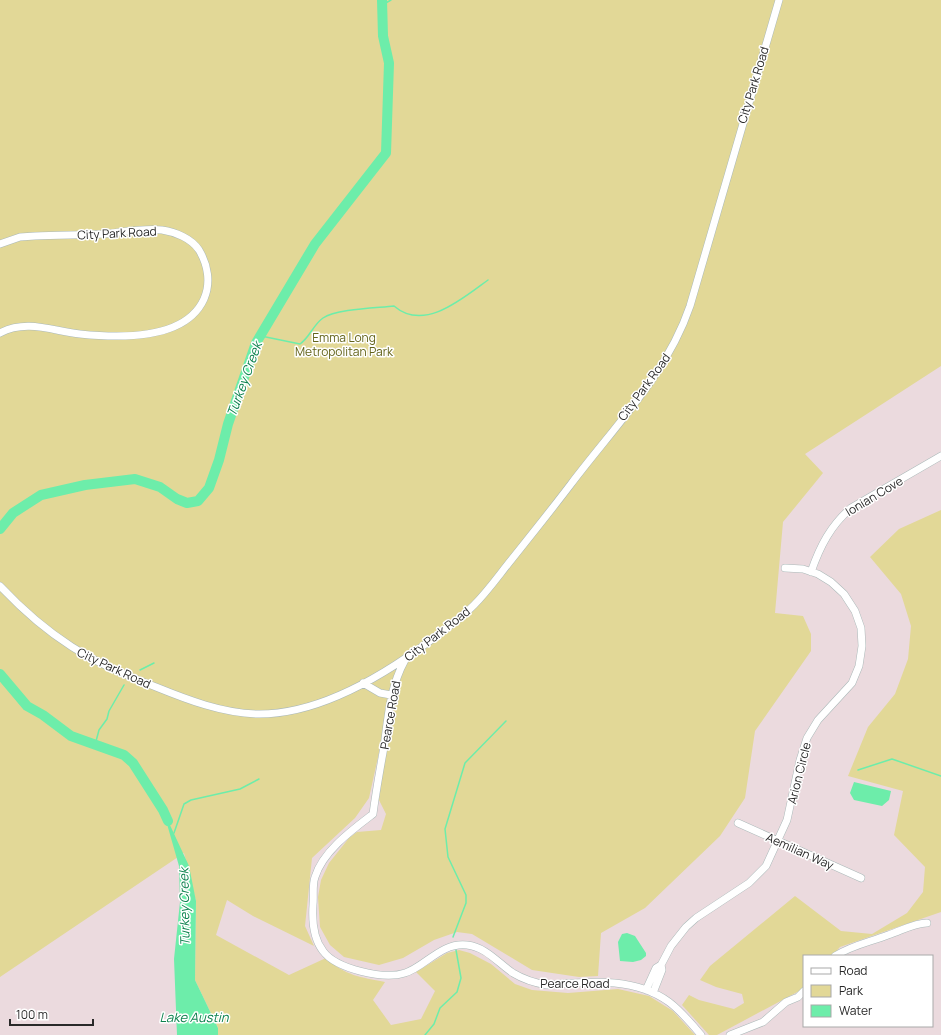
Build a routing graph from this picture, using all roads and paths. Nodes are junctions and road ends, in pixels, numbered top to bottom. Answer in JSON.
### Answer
{"nodes":[{"id":1,"x":779,"y":0,"type":"edge"},
{"id":2,"x":0,"y":244,"type":"edge"},
{"id":3,"x":0,"y":333,"type":"edge"},
{"id":4,"x":941,"y":456,"type":"edge"},
{"id":5,"x":785,"y":568,"type":"dead end"},
{"id":6,"x":811,"y":572,"type":"junction"},
{"id":7,"x":0,"y":586,"type":"edge"},
{"id":8,"x":406,"y":658,"type":"junction"},
{"id":9,"x":363,"y":683,"type":"junction"},
{"id":10,"x":391,"y":695,"type":"junction"},
{"id":11,"x":738,"y":823,"type":"dead end"},
{"id":12,"x":778,"y":841,"type":"junction"},
{"id":13,"x":861,"y":878,"type":"dead end"},
{"id":14,"x":927,"y":923,"type":"dead end"},
{"id":15,"x":837,"y":955,"type":"edge"},
{"id":16,"x":649,"y":991,"type":"junction"},
{"id":17,"x":803,"y":992,"type":"edge"},
{"id":18,"x":701,"y":1035,"type":"edge"},
{"id":19,"x":730,"y":1035,"type":"edge"}],
"edges":[{"from":1,"to":8,"type":"street","name":"City Park Road"},
{"from":2,"to":3,"type":"street","name":"City Park Road"},
{"from":4,"to":6,"type":"street","name":"Ionian Cove"},
{"from":5,"to":6,"type":"street","name":"Arion Circle"},
{"from":6,"to":12,"type":"street","name":"Arion Circle"},
{"from":7,"to":9,"type":"street","name":"City Park Road"},
{"from":8,"to":9,"type":"street","name":"City Park Road"},
{"from":8,"to":10,"type":"street","name":"Pearce Road"},
{"from":9,"to":10,"type":"street"},
{"from":10,"to":16,"type":"street","name":"Pearce Road"},
{"from":11,"to":12,"type":"street","name":"Aemilian Way"},
{"from":12,"to":13,"type":"street","name":"Aemilian Way"},
{"from":12,"to":16,"type":"street","name":"Arion Circle"},
{"from":14,"to":15,"type":"street"},
{"from":16,"to":18,"type":"street","name":"Pearce Road"},
{"from":17,"to":19,"type":"street"}]}
